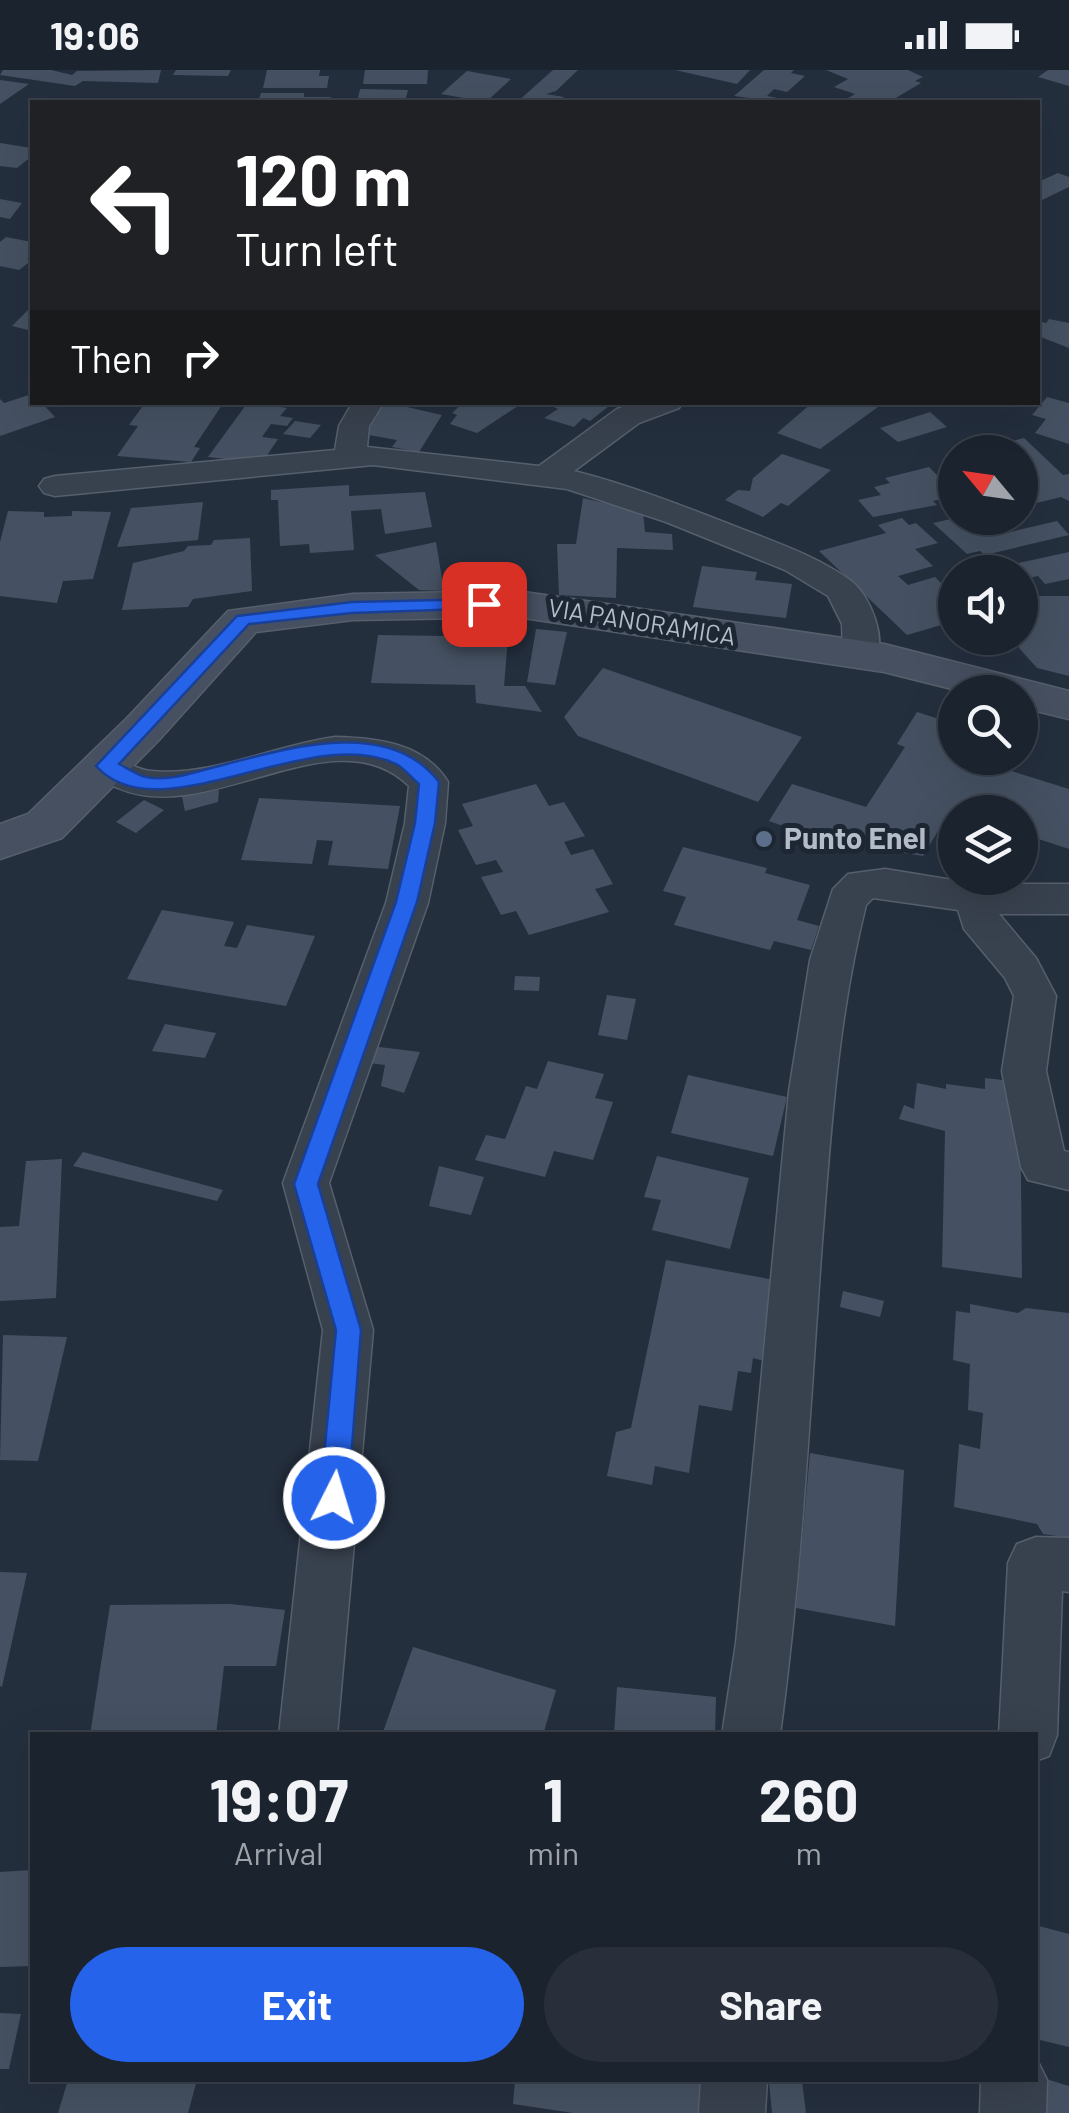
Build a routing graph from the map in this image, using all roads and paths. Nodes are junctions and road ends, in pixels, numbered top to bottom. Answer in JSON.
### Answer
{"nodes":[{"id":1,"x":367,"y":405,"type":"edge"},
{"id":2,"x":659,"y":405,"type":"edge"},
{"id":3,"x":350,"y":457,"type":"junction"},
{"id":4,"x":545,"y":477,"type":"junction"},
{"id":5,"x":55,"y":486,"type":"dead end"},
{"id":6,"x":761,"y":549,"type":"junction"},
{"id":7,"x":812,"y":549,"type":"dead end"},
{"id":8,"x":861,"y":640,"type":"junction"},
{"id":9,"x":1069,"y":705,"type":"edge"},
{"id":10,"x":106,"y":766,"type":"junction"},
{"id":11,"x":0,"y":842,"type":"edge"},
{"id":12,"x":977,"y":899,"type":"junction"},
{"id":13,"x":1069,"y":899,"type":"edge"},
{"id":14,"x":1069,"y":1172,"type":"edge"},
{"id":15,"x":1069,"y":1565,"type":"edge"},
{"id":16,"x":308,"y":1732,"type":"edge"},
{"id":17,"x":751,"y":1732,"type":"edge"},
{"id":18,"x":1028,"y":1732,"type":"edge"},
{"id":19,"x":734,"y":2082,"type":"edge"},
{"id":20,"x":1014,"y":2082,"type":"edge"},
{"id":21,"x":732,"y":2113,"type":"edge"},
{"id":22,"x":1012,"y":2113,"type":"edge"}],
"edges":[{"from":1,"to":3,"type":"street"},
{"from":2,"to":4,"type":"street"},
{"from":3,"to":4,"type":"street"},
{"from":3,"to":5,"type":"street"},
{"from":4,"to":6,"type":"street"},
{"from":6,"to":7,"type":"street"},
{"from":6,"to":8,"type":"street"},
{"from":8,"to":9,"type":"street","name":"VIA PANORAMICA"},
{"from":8,"to":10,"type":"street","name":"VIA PANORAMICA"},
{"from":10,"to":11,"type":"street","name":"VIA PANORAMICA"},
{"from":10,"to":16,"type":"street"},
{"from":12,"to":13,"type":"street"},
{"from":12,"to":14,"type":"street"},
{"from":12,"to":17,"type":"street"},
{"from":15,"to":18,"type":"street"},
{"from":19,"to":21,"type":"street"},
{"from":20,"to":22,"type":"street"}]}
